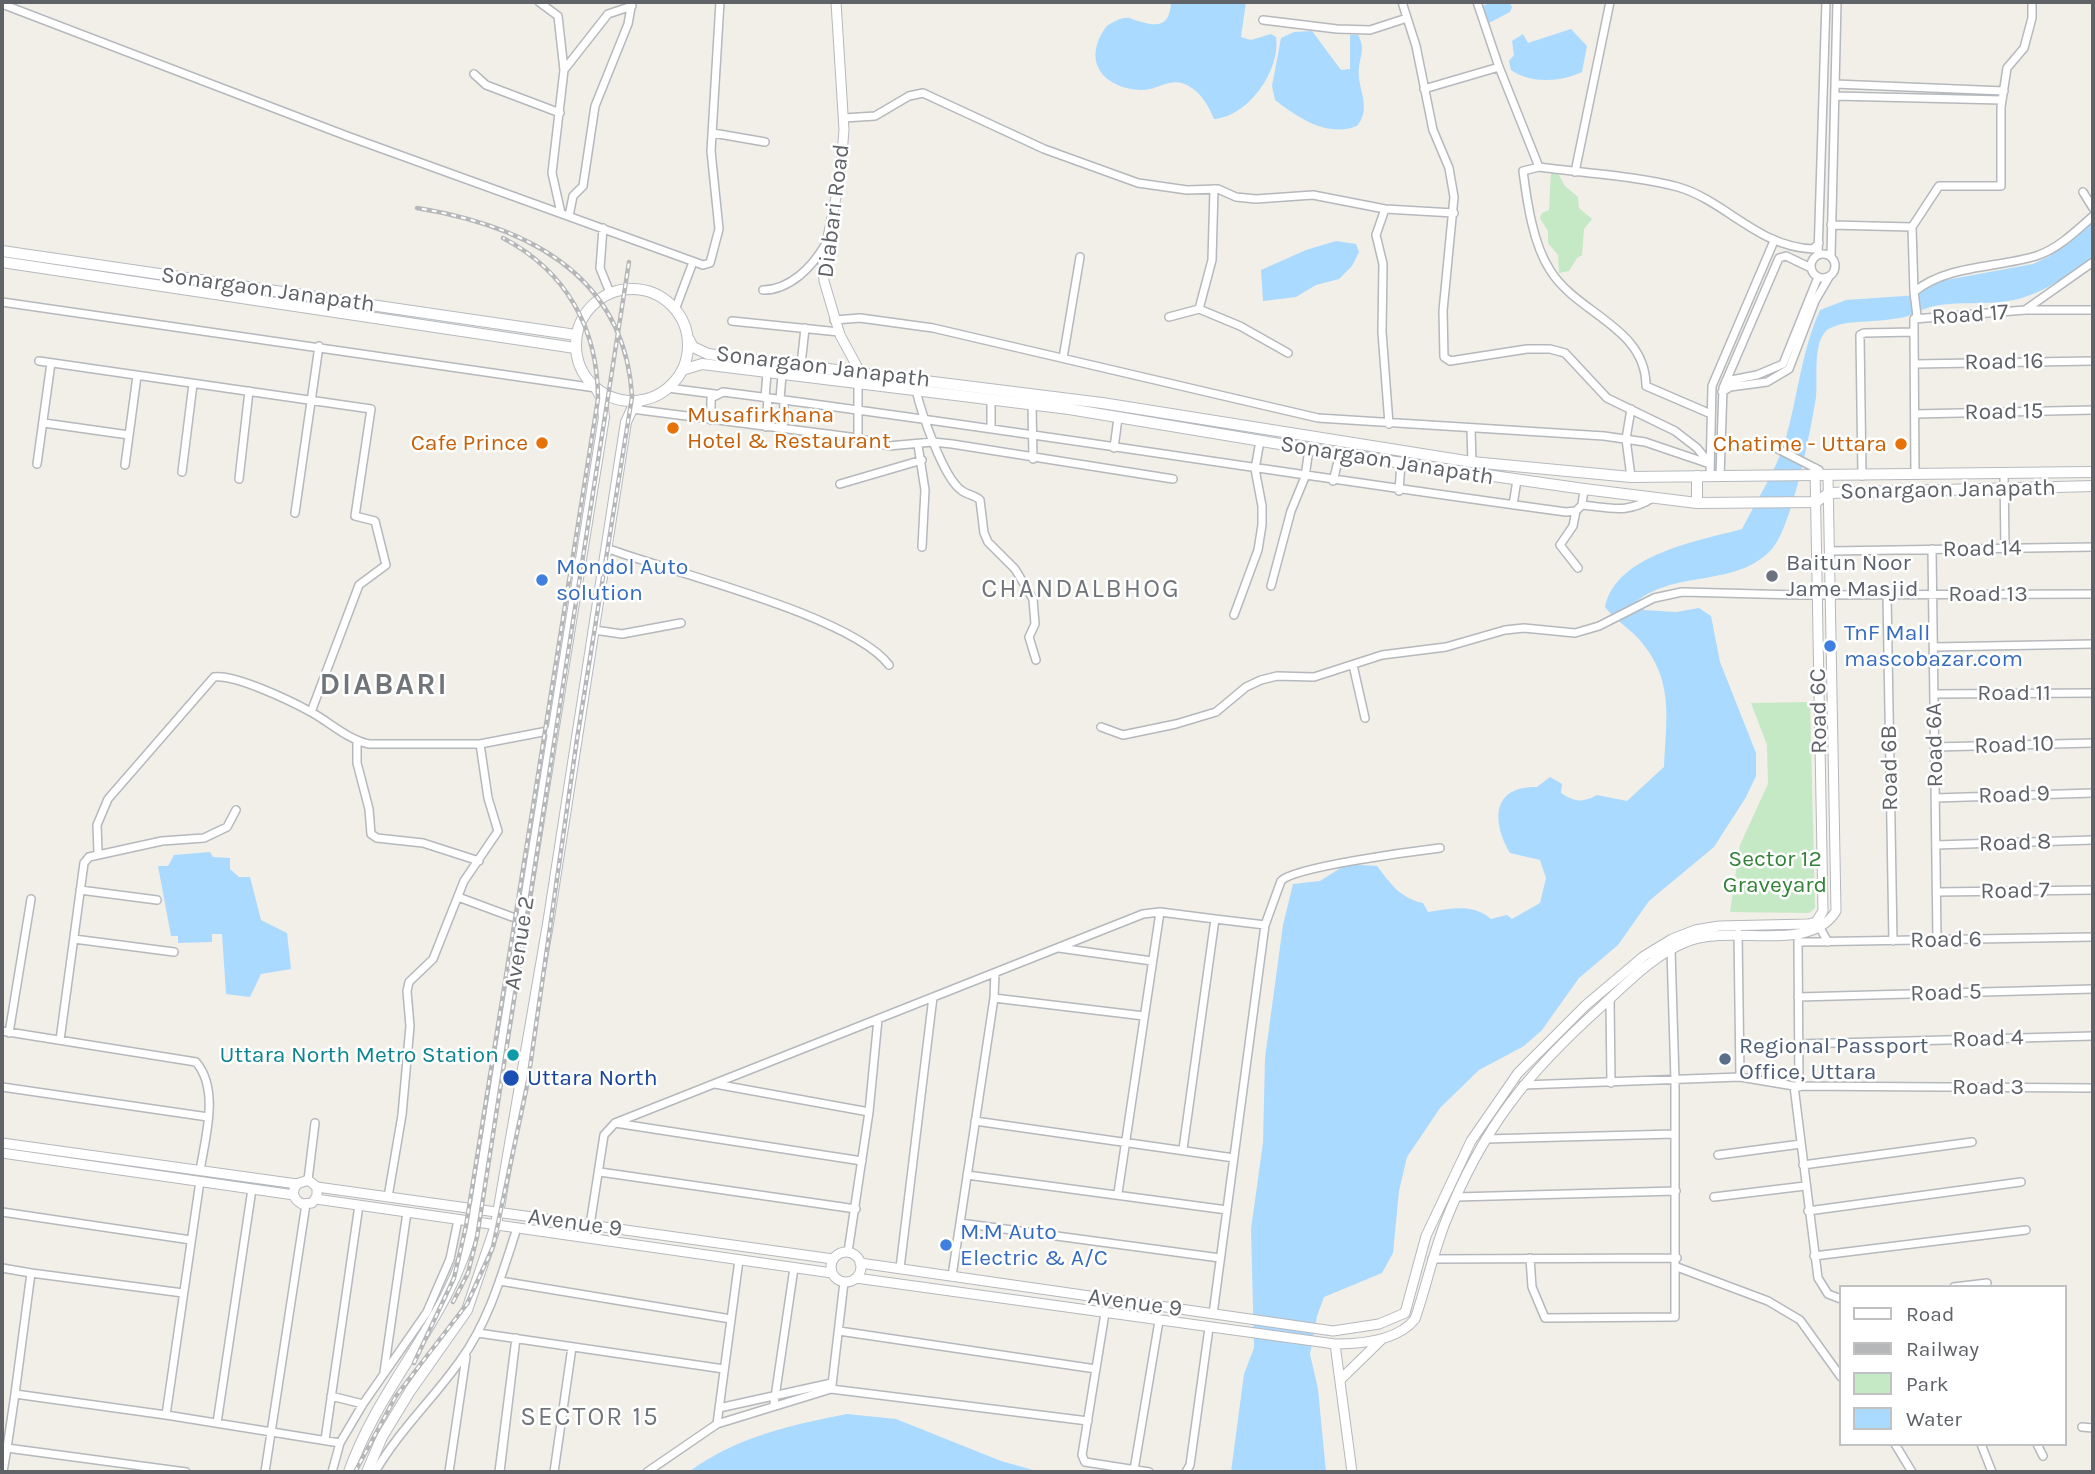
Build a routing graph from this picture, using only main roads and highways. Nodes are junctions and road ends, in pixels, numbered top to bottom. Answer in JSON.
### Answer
{"nodes":[{"id":1,"x":2,"y":251,"type":"edge"},
{"id":2,"x":2,"y":262,"type":"edge"},
{"id":3,"x":576,"y":335,"type":"junction"},
{"id":4,"x":688,"y":338,"type":"junction"},
{"id":5,"x":575,"y":348,"type":"junction"},
{"id":6,"x":682,"y":370,"type":"junction"},
{"id":7,"x":916,"y":378,"type":"junction"},
{"id":8,"x":596,"y":388,"type":"junction"},
{"id":9,"x":916,"y":390,"type":"junction"},
{"id":10,"x":641,"y":400,"type":"junction"},
{"id":11,"x":2093,"y":472,"type":"edge"},
{"id":12,"x":1698,"y":476,"type":"junction"},
{"id":13,"x":2093,"y":486,"type":"edge"},
{"id":14,"x":1697,"y":503,"type":"junction"},
{"id":15,"x":349,"y":1472,"type":"edge"},
{"id":16,"x":367,"y":1472,"type":"edge"}],
"edges":[{"from":1,"to":3,"type":"main road","name":"Sonargaon Janapath"},
{"from":2,"to":5,"type":"main road","name":"Sonargaon Janapath"},
{"from":3,"to":4,"type":"main road","name":"Sonargaon Janapath"},
{"from":3,"to":5,"type":"main road"},
{"from":4,"to":6,"type":"main road","name":"Sonargaon Janapath"},
{"from":4,"to":7,"type":"main road","name":"Sonargaon Janapath"},
{"from":5,"to":8,"type":"main road"},
{"from":6,"to":9,"type":"main road","name":"Sonargaon Janapath"},
{"from":6,"to":10,"type":"main road","name":"Sonargaon Janapath"},
{"from":7,"to":9,"type":"main road"},
{"from":7,"to":12,"type":"main road","name":"Sonargaon Janapath"},
{"from":8,"to":10,"type":"main road"},
{"from":8,"to":15,"type":"main road","name":"Avenue 2"},
{"from":9,"to":14,"type":"main road","name":"Sonargaon Janapath"},
{"from":10,"to":16,"type":"main road","name":"Avenue 2"},
{"from":11,"to":12,"type":"main road","name":"Sonargaon Janapath"},
{"from":12,"to":14,"type":"main road"},
{"from":13,"to":14,"type":"main road","name":"Sonargaon Janapath"}]}
